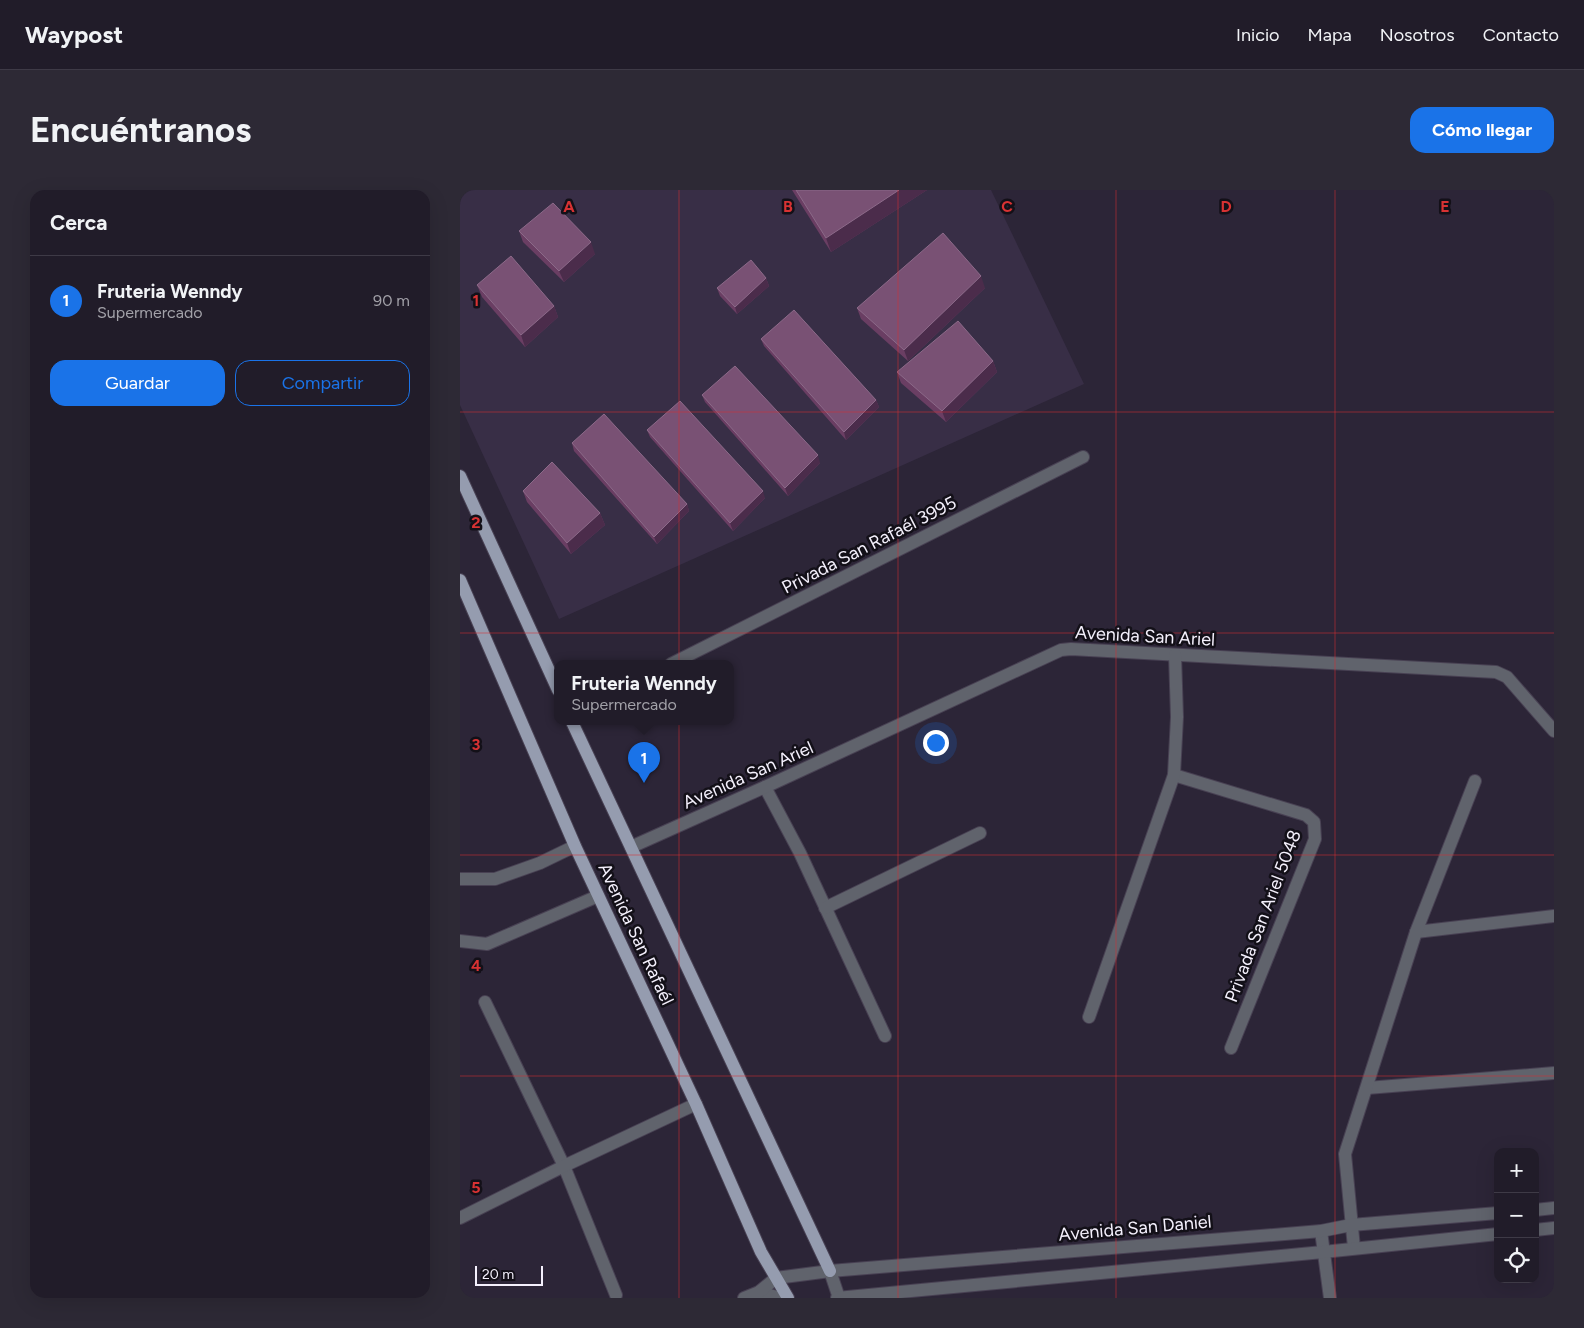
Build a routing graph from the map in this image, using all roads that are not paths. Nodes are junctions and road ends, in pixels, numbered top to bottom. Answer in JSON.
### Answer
{"nodes":[{"id":1,"x":1083,"y":457,"type":"dead end"},
{"id":2,"x":460,"y":476,"type":"edge"},
{"id":3,"x":460,"y":580,"type":"edge"},
{"id":4,"x":1175,"y":655,"type":"junction"},
{"id":5,"x":679,"y":660,"type":"edge"},
{"id":6,"x":554,"y":681,"type":"edge"},
{"id":7,"x":573,"y":725,"type":"edge"},
{"id":8,"x":1554,"y":731,"type":"edge"},
{"id":9,"x":1174,"y":775,"type":"junction"},
{"id":10,"x":1475,"y":780,"type":"dead end"},
{"id":11,"x":765,"y":787,"type":"junction"},
{"id":12,"x":980,"y":833,"type":"dead end"},
{"id":13,"x":575,"y":846,"type":"junction"},
{"id":14,"x":631,"y":847,"type":"junction"},
{"id":15,"x":460,"y":879,"type":"edge"},
{"id":16,"x":598,"y":896,"type":"junction"},
{"id":17,"x":825,"y":908,"type":"junction"},
{"id":18,"x":1554,"y":916,"type":"edge"},
{"id":19,"x":1416,"y":932,"type":"junction"},
{"id":20,"x":460,"y":941,"type":"edge"},
{"id":21,"x":484,"y":1002,"type":"dead end"},
{"id":22,"x":1089,"y":1017,"type":"dead end"},
{"id":23,"x":885,"y":1036,"type":"dead end"},
{"id":24,"x":1231,"y":1048,"type":"dead end"},
{"id":25,"x":1554,"y":1073,"type":"edge"},
{"id":26,"x":1367,"y":1088,"type":"junction"},
{"id":27,"x":696,"y":1104,"type":"junction"},
{"id":28,"x":564,"y":1166,"type":"junction"},
{"id":29,"x":1554,"y":1208,"type":"edge"},
{"id":30,"x":1539,"y":1210,"type":"edge"},
{"id":31,"x":1494,"y":1213,"type":"edge"},
{"id":32,"x":460,"y":1218,"type":"edge"},
{"id":33,"x":1351,"y":1225,"type":"junction"},
{"id":34,"x":1554,"y":1228,"type":"edge"},
{"id":35,"x":1539,"y":1230,"type":"edge"},
{"id":36,"x":1321,"y":1231,"type":"junction"},
{"id":37,"x":1494,"y":1234,"type":"edge"},
{"id":38,"x":1354,"y":1248,"type":"junction"},
{"id":39,"x":1323,"y":1252,"type":"junction"},
{"id":40,"x":830,"y":1271,"type":"junction"},
{"id":41,"x":776,"y":1278,"type":"junction"},
{"id":42,"x":759,"y":1292,"type":"junction"},
{"id":43,"x":616,"y":1295,"type":"dead end"},
{"id":44,"x":744,"y":1298,"type":"edge"},
{"id":45,"x":780,"y":1298,"type":"edge"},
{"id":46,"x":788,"y":1298,"type":"edge"},
{"id":47,"x":838,"y":1298,"type":"edge"},
{"id":48,"x":1330,"y":1298,"type":"edge"}],
"edges":[{"from":1,"to":5,"type":"street","name":"Privada San Rafaél 3995"},
{"from":2,"to":6,"type":"main road"},
{"from":3,"to":13,"type":"main road","name":"Avenida San Rafaél"},
{"from":4,"to":8,"type":"street","name":"Avenida San Ariel"},
{"from":4,"to":9,"type":"street"},
{"from":4,"to":11,"type":"street","name":"Avenida San Ariel"},
{"from":7,"to":14,"type":"main road","name":"Avenida San Rafaél"},
{"from":9,"to":22,"type":"street"},
{"from":9,"to":24,"type":"street","name":"Privada San Ariel 5048"},
{"from":10,"to":19,"type":"street"},
{"from":11,"to":14,"type":"street","name":"Avenida San Ariel"},
{"from":11,"to":17,"type":"street"},
{"from":12,"to":17,"type":"street"},
{"from":13,"to":15,"type":"street"},
{"from":13,"to":16,"type":"main road","name":"Avenida San Rafaél"},
{"from":14,"to":40,"type":"main road","name":"Avenida San Rafaél"},
{"from":16,"to":20,"type":"street"},
{"from":16,"to":27,"type":"main road","name":"Avenida San Rafaél"},
{"from":17,"to":23,"type":"street"},
{"from":18,"to":19,"type":"street"},
{"from":19,"to":26,"type":"street"},
{"from":21,"to":28,"type":"street"},
{"from":25,"to":26,"type":"street"},
{"from":26,"to":33,"type":"street"},
{"from":27,"to":28,"type":"street"},
{"from":27,"to":41,"type":"main road","name":"Avenida San Rafaél"},
{"from":28,"to":32,"type":"street"},
{"from":28,"to":43,"type":"street"},
{"from":29,"to":30,"type":"street"},
{"from":31,"to":33,"type":"street","name":"Avenida San Daniel"},
{"from":33,"to":36,"type":"street","name":"Avenida San Daniel"},
{"from":33,"to":38,"type":"street"},
{"from":34,"to":35,"type":"street"},
{"from":36,"to":39,"type":"street"},
{"from":36,"to":40,"type":"street","name":"Avenida San Daniel"},
{"from":37,"to":38,"type":"street"},
{"from":38,"to":39,"type":"street"},
{"from":39,"to":47,"type":"street"},
{"from":39,"to":48,"type":"street"},
{"from":40,"to":41,"type":"street","name":"Avenida San Daniel"},
{"from":40,"to":47,"type":"street","name":"Avenida San Rafaél"},
{"from":41,"to":42,"type":"street"},
{"from":41,"to":46,"type":"main road","name":"Avenida San Rafaél"},
{"from":42,"to":44,"type":"street"},
{"from":42,"to":45,"type":"street"}]}
